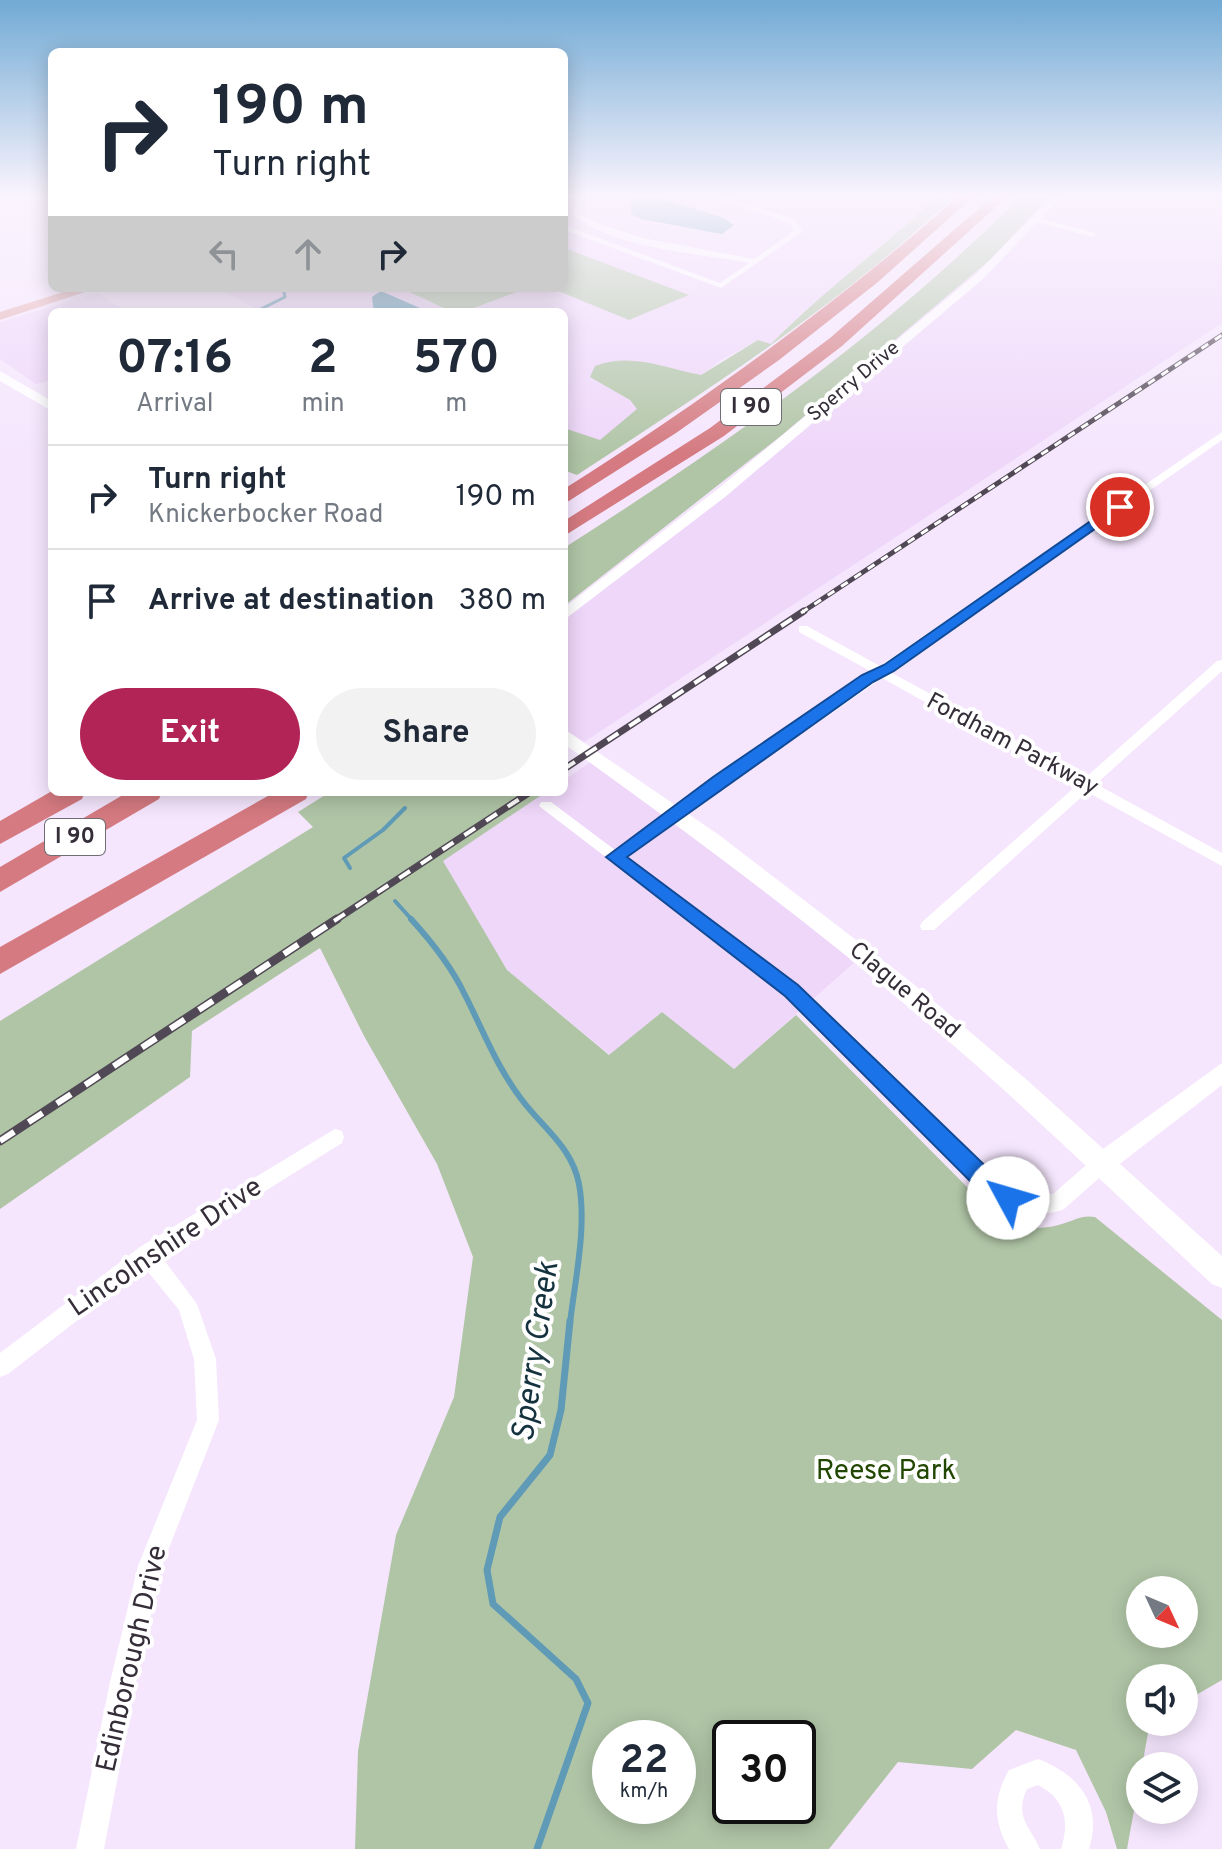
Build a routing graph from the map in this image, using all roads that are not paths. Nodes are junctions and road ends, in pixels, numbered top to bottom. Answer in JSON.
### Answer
{"nodes":[{"id":1,"x":867,"y":282,"type":"edge"},
{"id":2,"x":903,"y":282,"type":"edge"},
{"id":3,"x":973,"y":282,"type":"edge"},
{"id":4,"x":77,"y":292,"type":"edge"},
{"id":5,"x":0,"y":316,"type":"edge"},
{"id":6,"x":0,"y":375,"type":"edge"},
{"id":7,"x":48,"y":405,"type":"edge"},
{"id":8,"x":1222,"y":435,"type":"edge"},
{"id":9,"x":568,"y":495,"type":"edge"},
{"id":10,"x":568,"y":527,"type":"edge"},
{"id":11,"x":568,"y":612,"type":"edge"},
{"id":12,"x":803,"y":629,"type":"dead end"},
{"id":13,"x":1222,"y":664,"type":"edge"},
{"id":14,"x":879,"y":673,"type":"junction"},
{"id":15,"x":568,"y":738,"type":"edge"},
{"id":16,"x":1086,"y":784,"type":"junction"},
{"id":17,"x":65,"y":796,"type":"edge"},
{"id":18,"x":142,"y":796,"type":"edge"},
{"id":19,"x":289,"y":796,"type":"edge"},
{"id":20,"x":546,"y":806,"type":"dead end"},
{"id":21,"x":0,"y":834,"type":"edge"},
{"id":22,"x":615,"y":857,"type":"junction"},
{"id":23,"x":1222,"y":860,"type":"edge"},
{"id":24,"x":0,"y":881,"type":"edge"},
{"id":25,"x":928,"y":926,"type":"dead end"},
{"id":26,"x":0,"y":962,"type":"edge"},
{"id":27,"x":1222,"y":1072,"type":"edge"},
{"id":28,"x":335,"y":1137,"type":"dead end"},
{"id":29,"x":1100,"y":1165,"type":"junction"},
{"id":30,"x":147,"y":1254,"type":"junction"},
{"id":31,"x":1222,"y":1274,"type":"edge"},
{"id":32,"x":0,"y":1366,"type":"edge"},
{"id":33,"x":90,"y":1849,"type":"edge"},
{"id":34,"x":1026,"y":1849,"type":"edge"},
{"id":35,"x":1075,"y":1849,"type":"edge"}],
"edges":[{"from":1,"to":9,"type":"highway","number":"I 90"},
{"from":2,"to":10,"type":"highway","number":"I 90"},
{"from":3,"to":11,"type":"street","name":"Sperry Drive"},
{"from":4,"to":5,"type":"main road"},
{"from":6,"to":7,"type":"main road"},
{"from":8,"to":14,"type":"street"},
{"from":12,"to":14,"type":"street","name":"Fordham Parkway"},
{"from":13,"to":16,"type":"street"},
{"from":14,"to":16,"type":"street","name":"Fordham Parkway"},
{"from":14,"to":22,"type":"street"},
{"from":15,"to":29,"type":"main road","name":"Clague Road"},
{"from":16,"to":23,"type":"street","name":"Fordham Parkway"},
{"from":16,"to":25,"type":"street"},
{"from":17,"to":21,"type":"highway","number":"I 90"},
{"from":18,"to":24,"type":"highway","number":"I 90"},
{"from":19,"to":26,"type":"highway"},
{"from":20,"to":22,"type":"street"},
{"from":22,"to":29,"type":"street"},
{"from":27,"to":29,"type":"street"},
{"from":28,"to":30,"type":"street","name":"Lincolnshire Drive"},
{"from":29,"to":31,"type":"main road","name":"Clague Road"},
{"from":30,"to":32,"type":"street","name":"Lincolnshire Drive"},
{"from":30,"to":33,"type":"street","name":"Edinborough Drive"},
{"from":34,"to":35,"type":"street"}]}
